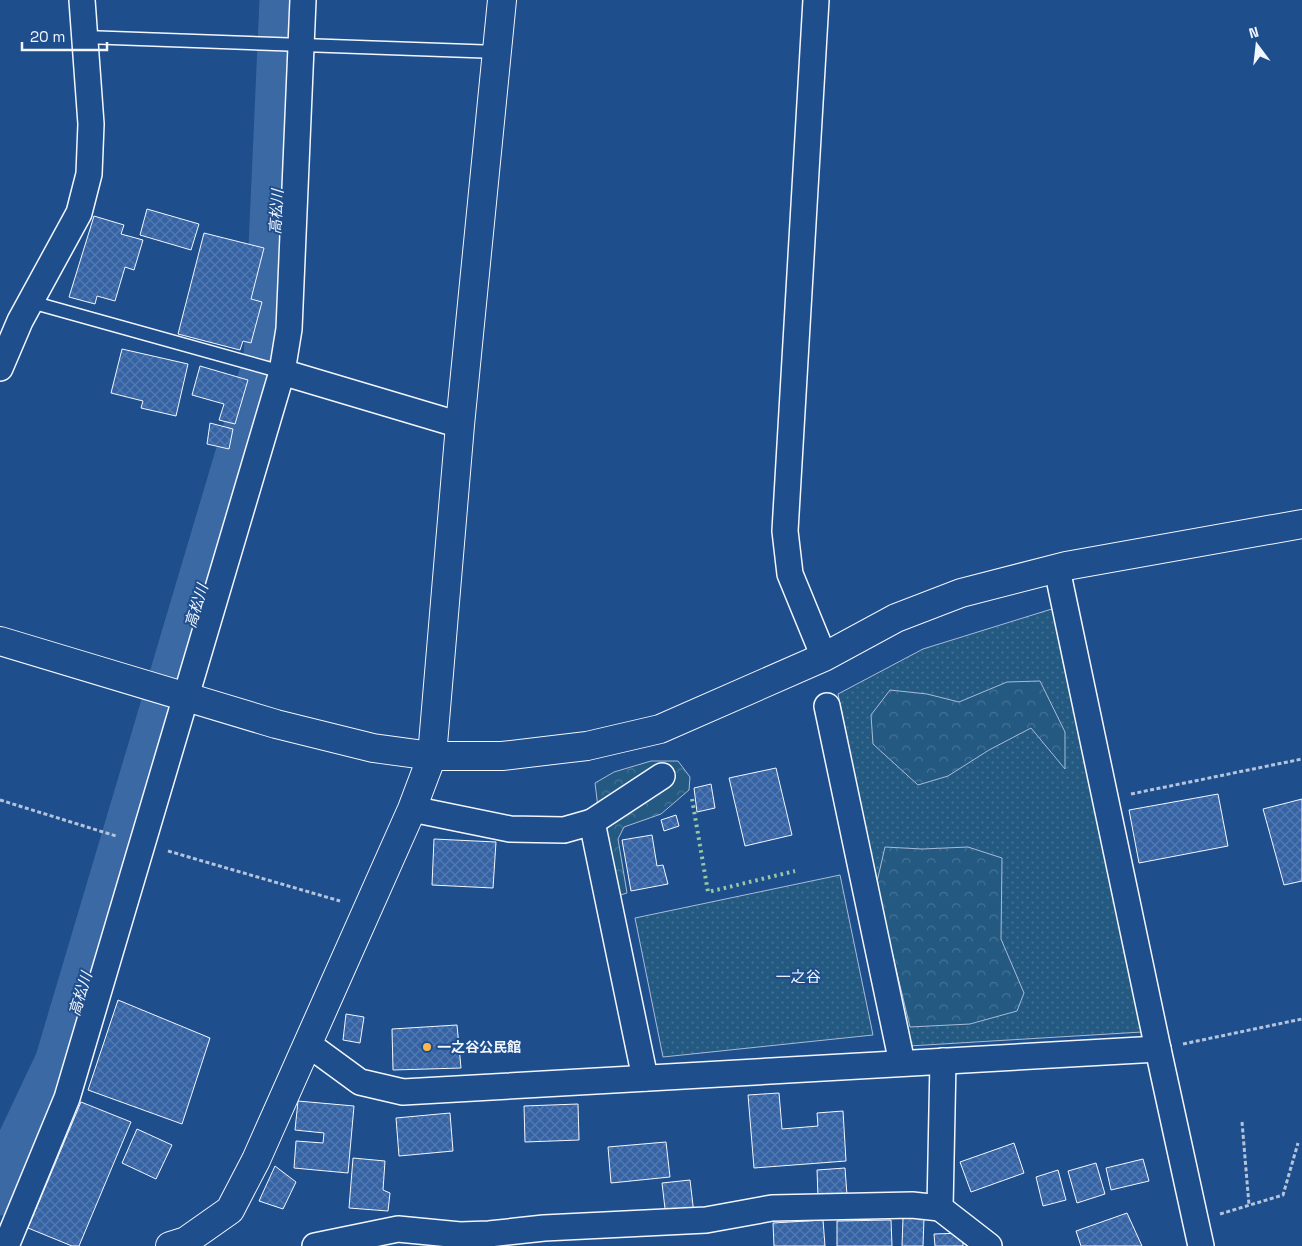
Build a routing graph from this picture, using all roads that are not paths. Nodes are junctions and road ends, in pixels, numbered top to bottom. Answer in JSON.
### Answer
{"nodes":[{"id":1,"x":82,"y":0,"type":"edge"},
{"id":2,"x":304,"y":0,"type":"edge"},
{"id":3,"x":502,"y":0,"type":"edge"},
{"id":4,"x":816,"y":0,"type":"edge"},
{"id":5,"x":85,"y":37,"type":"junction"},
{"id":6,"x":300,"y":45,"type":"junction"},
{"id":7,"x":498,"y":52,"type":"junction"},
{"id":8,"x":31,"y":302,"type":"junction"},
{"id":9,"x":0,"y":368,"type":"edge"},
{"id":10,"x":282,"y":372,"type":"junction"},
{"id":11,"x":460,"y":425,"type":"junction"},
{"id":12,"x":1302,"y":524,"type":"edge"},
{"id":13,"x":1057,"y":568,"type":"junction"},
{"id":14,"x":0,"y":641,"type":"edge"},
{"id":15,"x":824,"y":657,"type":"junction"},
{"id":16,"x":173,"y":693,"type":"junction"},
{"id":17,"x":827,"y":706,"type":"dead end"},
{"id":18,"x":432,"y":756,"type":"junction"},
{"id":19,"x":662,"y":776,"type":"dead end"},
{"id":20,"x":412,"y":809,"type":"junction"},
{"id":21,"x":592,"y":822,"type":"junction"},
{"id":22,"x":308,"y":1044,"type":"junction"},
{"id":23,"x":1158,"y":1049,"type":"junction"},
{"id":24,"x":943,"y":1061,"type":"junction"},
{"id":25,"x":902,"y":1064,"type":"junction"},
{"id":26,"x":645,"y":1078,"type":"junction"},
{"id":27,"x":940,"y":1208,"type":"junction"},
{"id":28,"x":490,"y":1240,"type":"edge"},
{"id":29,"x":187,"y":1244,"type":"edge"},
{"id":30,"x":6,"y":1246,"type":"edge"},
{"id":31,"x":315,"y":1246,"type":"edge"},
{"id":32,"x":989,"y":1246,"type":"edge"},
{"id":33,"x":1201,"y":1246,"type":"edge"}],
"edges":[{"from":1,"to":5,"type":"street"},
{"from":2,"to":6,"type":"street"},
{"from":3,"to":7,"type":"street"},
{"from":4,"to":15,"type":"street"},
{"from":5,"to":6,"type":"lane"},
{"from":5,"to":8,"type":"street"},
{"from":6,"to":7,"type":"lane"},
{"from":6,"to":10,"type":"street"},
{"from":7,"to":11,"type":"street"},
{"from":8,"to":9,"type":"street"},
{"from":8,"to":10,"type":"lane"},
{"from":10,"to":11,"type":"street"},
{"from":10,"to":16,"type":"street"},
{"from":11,"to":18,"type":"street"},
{"from":12,"to":13,"type":"street"},
{"from":13,"to":15,"type":"street"},
{"from":13,"to":23,"type":"street"},
{"from":14,"to":16,"type":"street"},
{"from":15,"to":18,"type":"street"},
{"from":16,"to":18,"type":"street"},
{"from":16,"to":30,"type":"street"},
{"from":17,"to":25,"type":"street"},
{"from":18,"to":20,"type":"street"},
{"from":19,"to":21,"type":"street"},
{"from":20,"to":21,"type":"street"},
{"from":20,"to":22,"type":"street"},
{"from":21,"to":26,"type":"street"},
{"from":22,"to":26,"type":"street"},
{"from":22,"to":29,"type":"street"},
{"from":23,"to":24,"type":"street"},
{"from":23,"to":33,"type":"street"},
{"from":24,"to":25,"type":"street"},
{"from":24,"to":27,"type":"street"},
{"from":25,"to":26,"type":"street"},
{"from":27,"to":28,"type":"street"},
{"from":27,"to":32,"type":"street"},
{"from":28,"to":31,"type":"street"}]}
